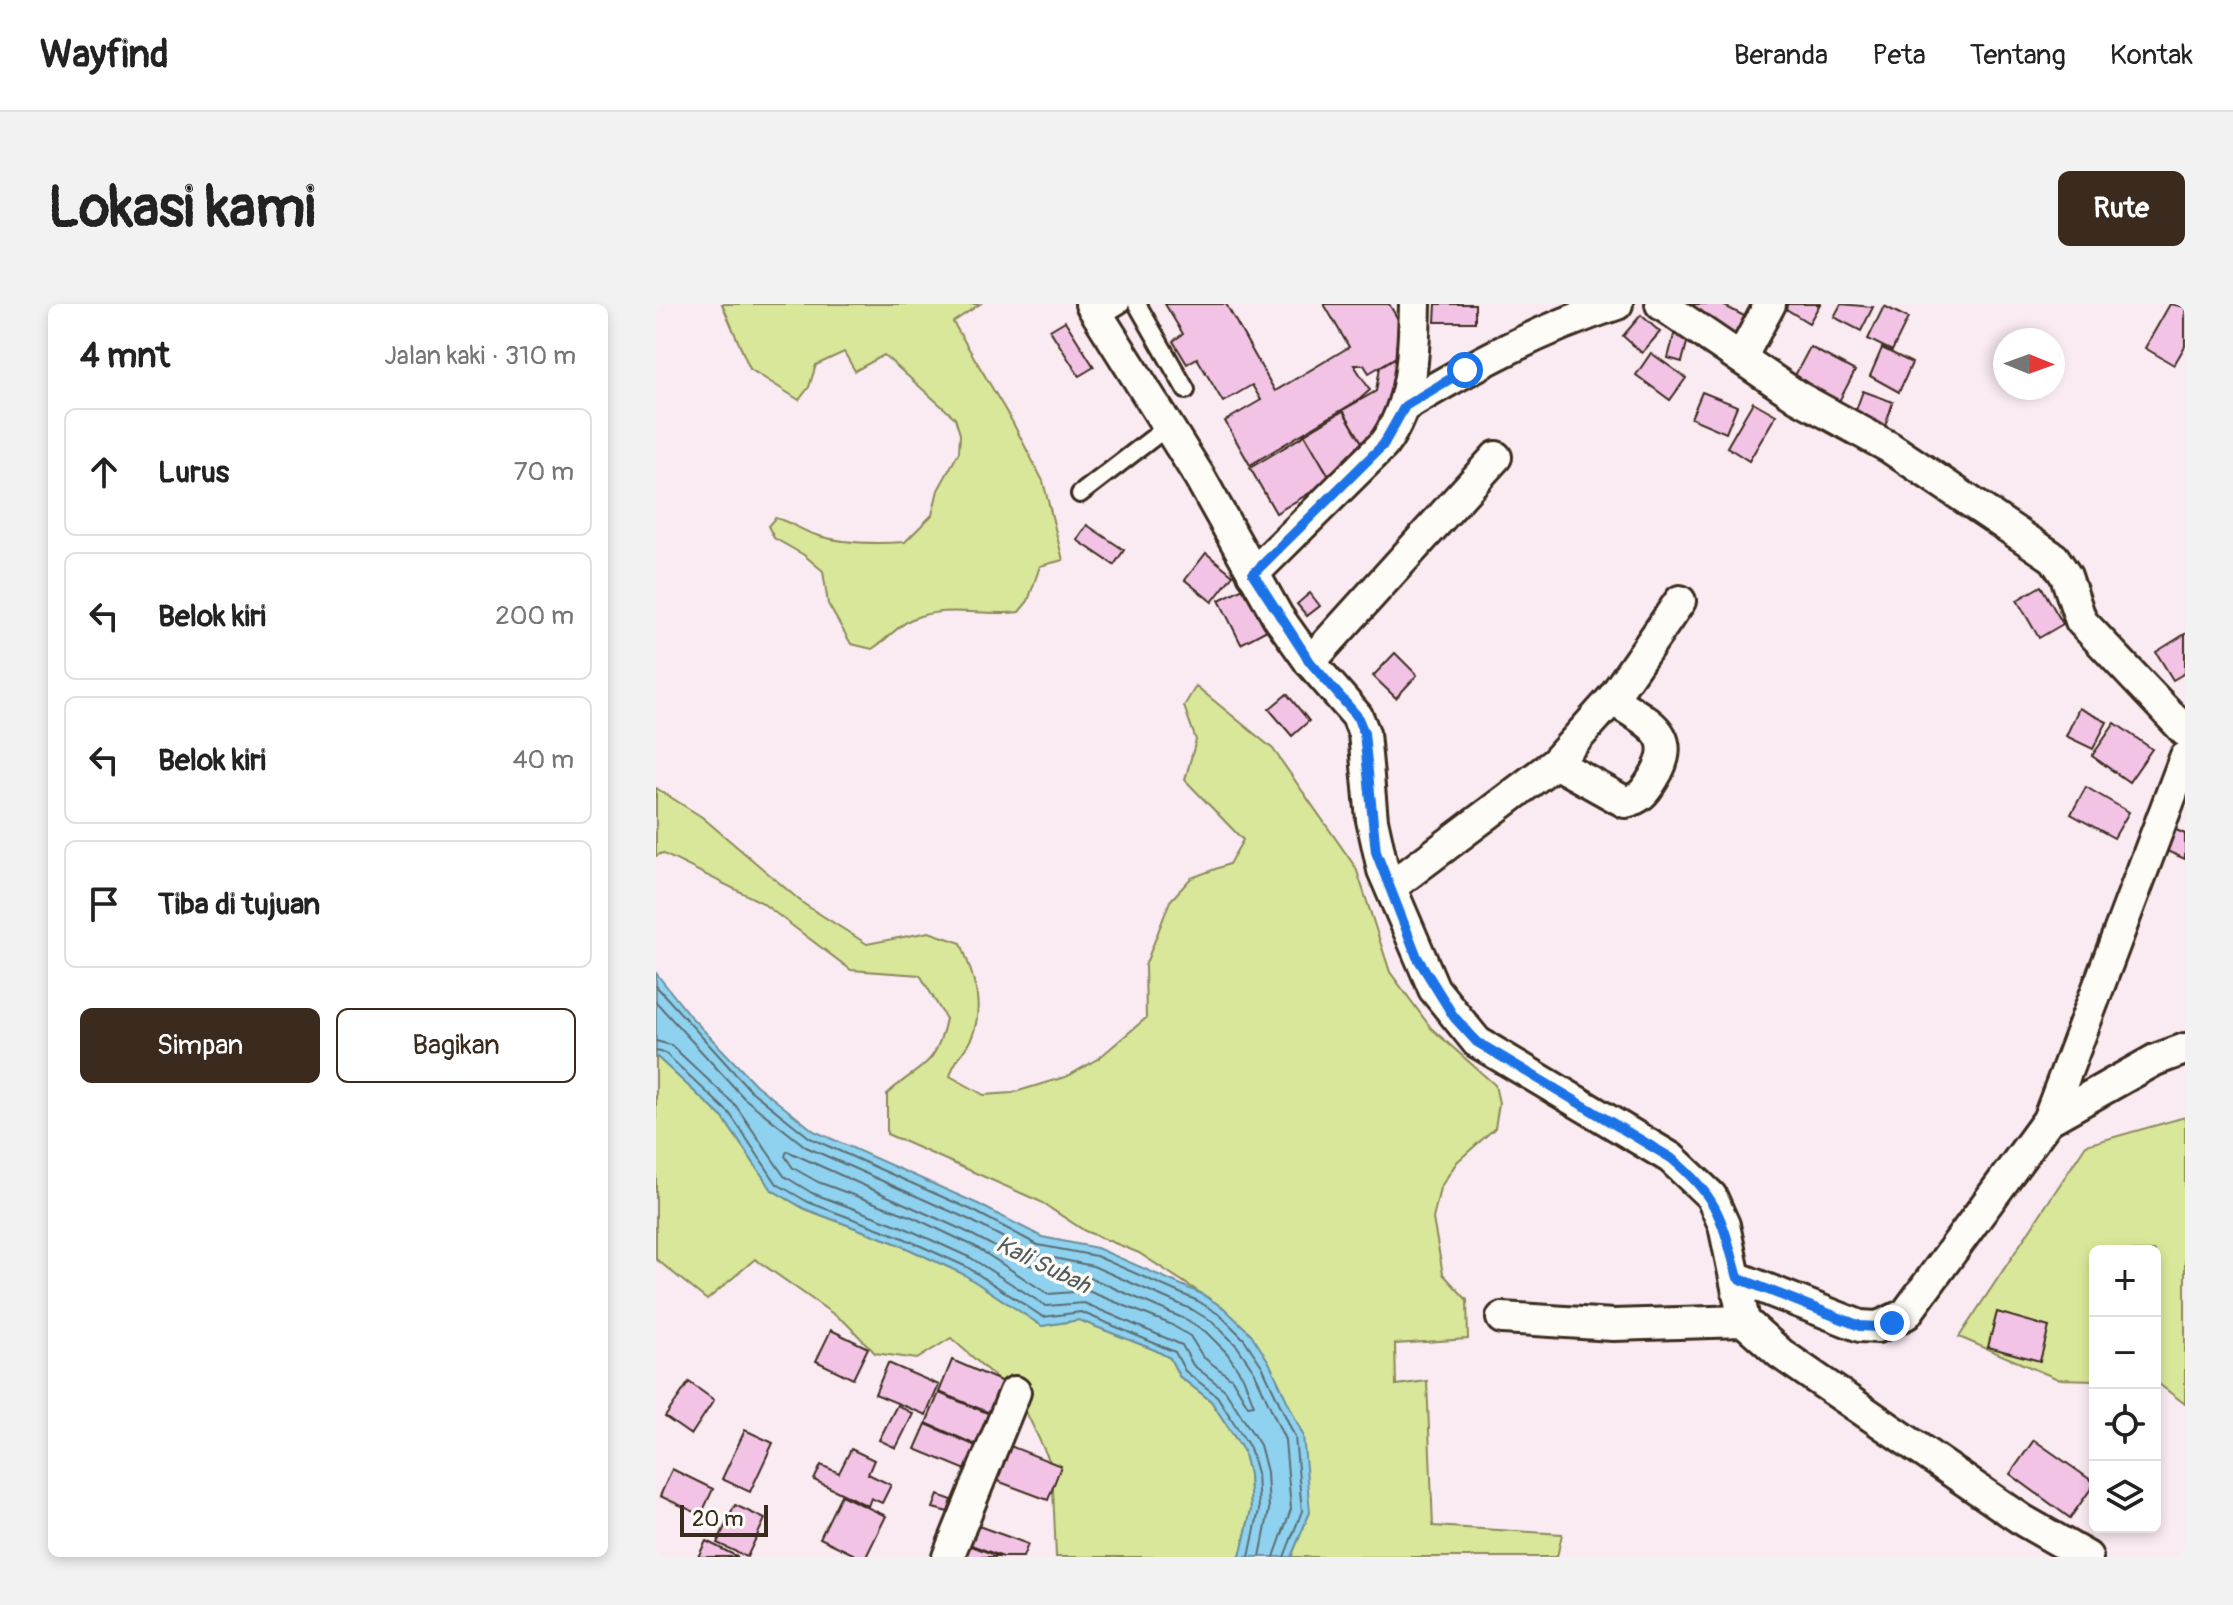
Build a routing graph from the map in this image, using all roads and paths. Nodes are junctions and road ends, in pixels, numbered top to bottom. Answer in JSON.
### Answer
{"nodes":[{"id":1,"x":1137,"y":304,"type":"edge"},
{"id":2,"x":1415,"y":304,"type":"edge"},
{"id":3,"x":1617,"y":304,"type":"edge"},
{"id":4,"x":1661,"y":304,"type":"edge"},
{"id":5,"x":1770,"y":304,"type":"edge"},
{"id":6,"x":1104,"y":308,"type":"edge"},
{"id":7,"x":1741,"y":358,"type":"junction"},
{"id":8,"x":1186,"y":390,"type":"dead end"},
{"id":9,"x":1405,"y":406,"type":"junction"},
{"id":10,"x":1167,"y":427,"type":"junction"},
{"id":11,"x":1496,"y":457,"type":"dead end"},
{"id":12,"x":1080,"y":494,"type":"dead end"},
{"id":13,"x":1253,"y":574,"type":"junction"},
{"id":14,"x":1680,"y":601,"type":"dead end"},
{"id":15,"x":1310,"y":662,"type":"junction"},
{"id":16,"x":1612,"y":699,"type":"junction"},
{"id":17,"x":2185,"y":731,"type":"edge"},
{"id":18,"x":2185,"y":758,"type":"edge"},
{"id":19,"x":1555,"y":763,"type":"junction"},
{"id":20,"x":1391,"y":887,"type":"junction"},
{"id":21,"x":2185,"y":1049,"type":"edge"},
{"id":22,"x":2048,"y":1120,"type":"junction"},
{"id":23,"x":1738,"y":1278,"type":"junction"},
{"id":24,"x":1502,"y":1318,"type":"dead end"},
{"id":25,"x":1744,"y":1321,"type":"junction"},
{"id":26,"x":1015,"y":1392,"type":"dead end"},
{"id":27,"x":948,"y":1557,"type":"edge"},
{"id":28,"x":2087,"y":1557,"type":"edge"}],
"edges":[{"from":1,"to":8,"type":"lane"},
{"from":2,"to":9,"type":"street"},
{"from":3,"to":9,"type":"street"},
{"from":4,"to":7,"type":"street"},
{"from":5,"to":7,"type":"street"},
{"from":6,"to":10,"type":"street"},
{"from":7,"to":17,"type":"street"},
{"from":9,"to":13,"type":"street"},
{"from":10,"to":12,"type":"lane"},
{"from":10,"to":13,"type":"street"},
{"from":11,"to":15,"type":"street"},
{"from":13,"to":15,"type":"street"},
{"from":14,"to":16,"type":"street"},
{"from":15,"to":20,"type":"street"},
{"from":16,"to":19,"type":"street"},
{"from":16,"to":19,"type":"street"},
{"from":18,"to":22,"type":"street"},
{"from":19,"to":20,"type":"street"},
{"from":20,"to":23,"type":"street"},
{"from":21,"to":22,"type":"street"},
{"from":22,"to":23,"type":"street"},
{"from":23,"to":25,"type":"street"},
{"from":24,"to":25,"type":"street"},
{"from":25,"to":28,"type":"street"},
{"from":26,"to":27,"type":"street"}]}
